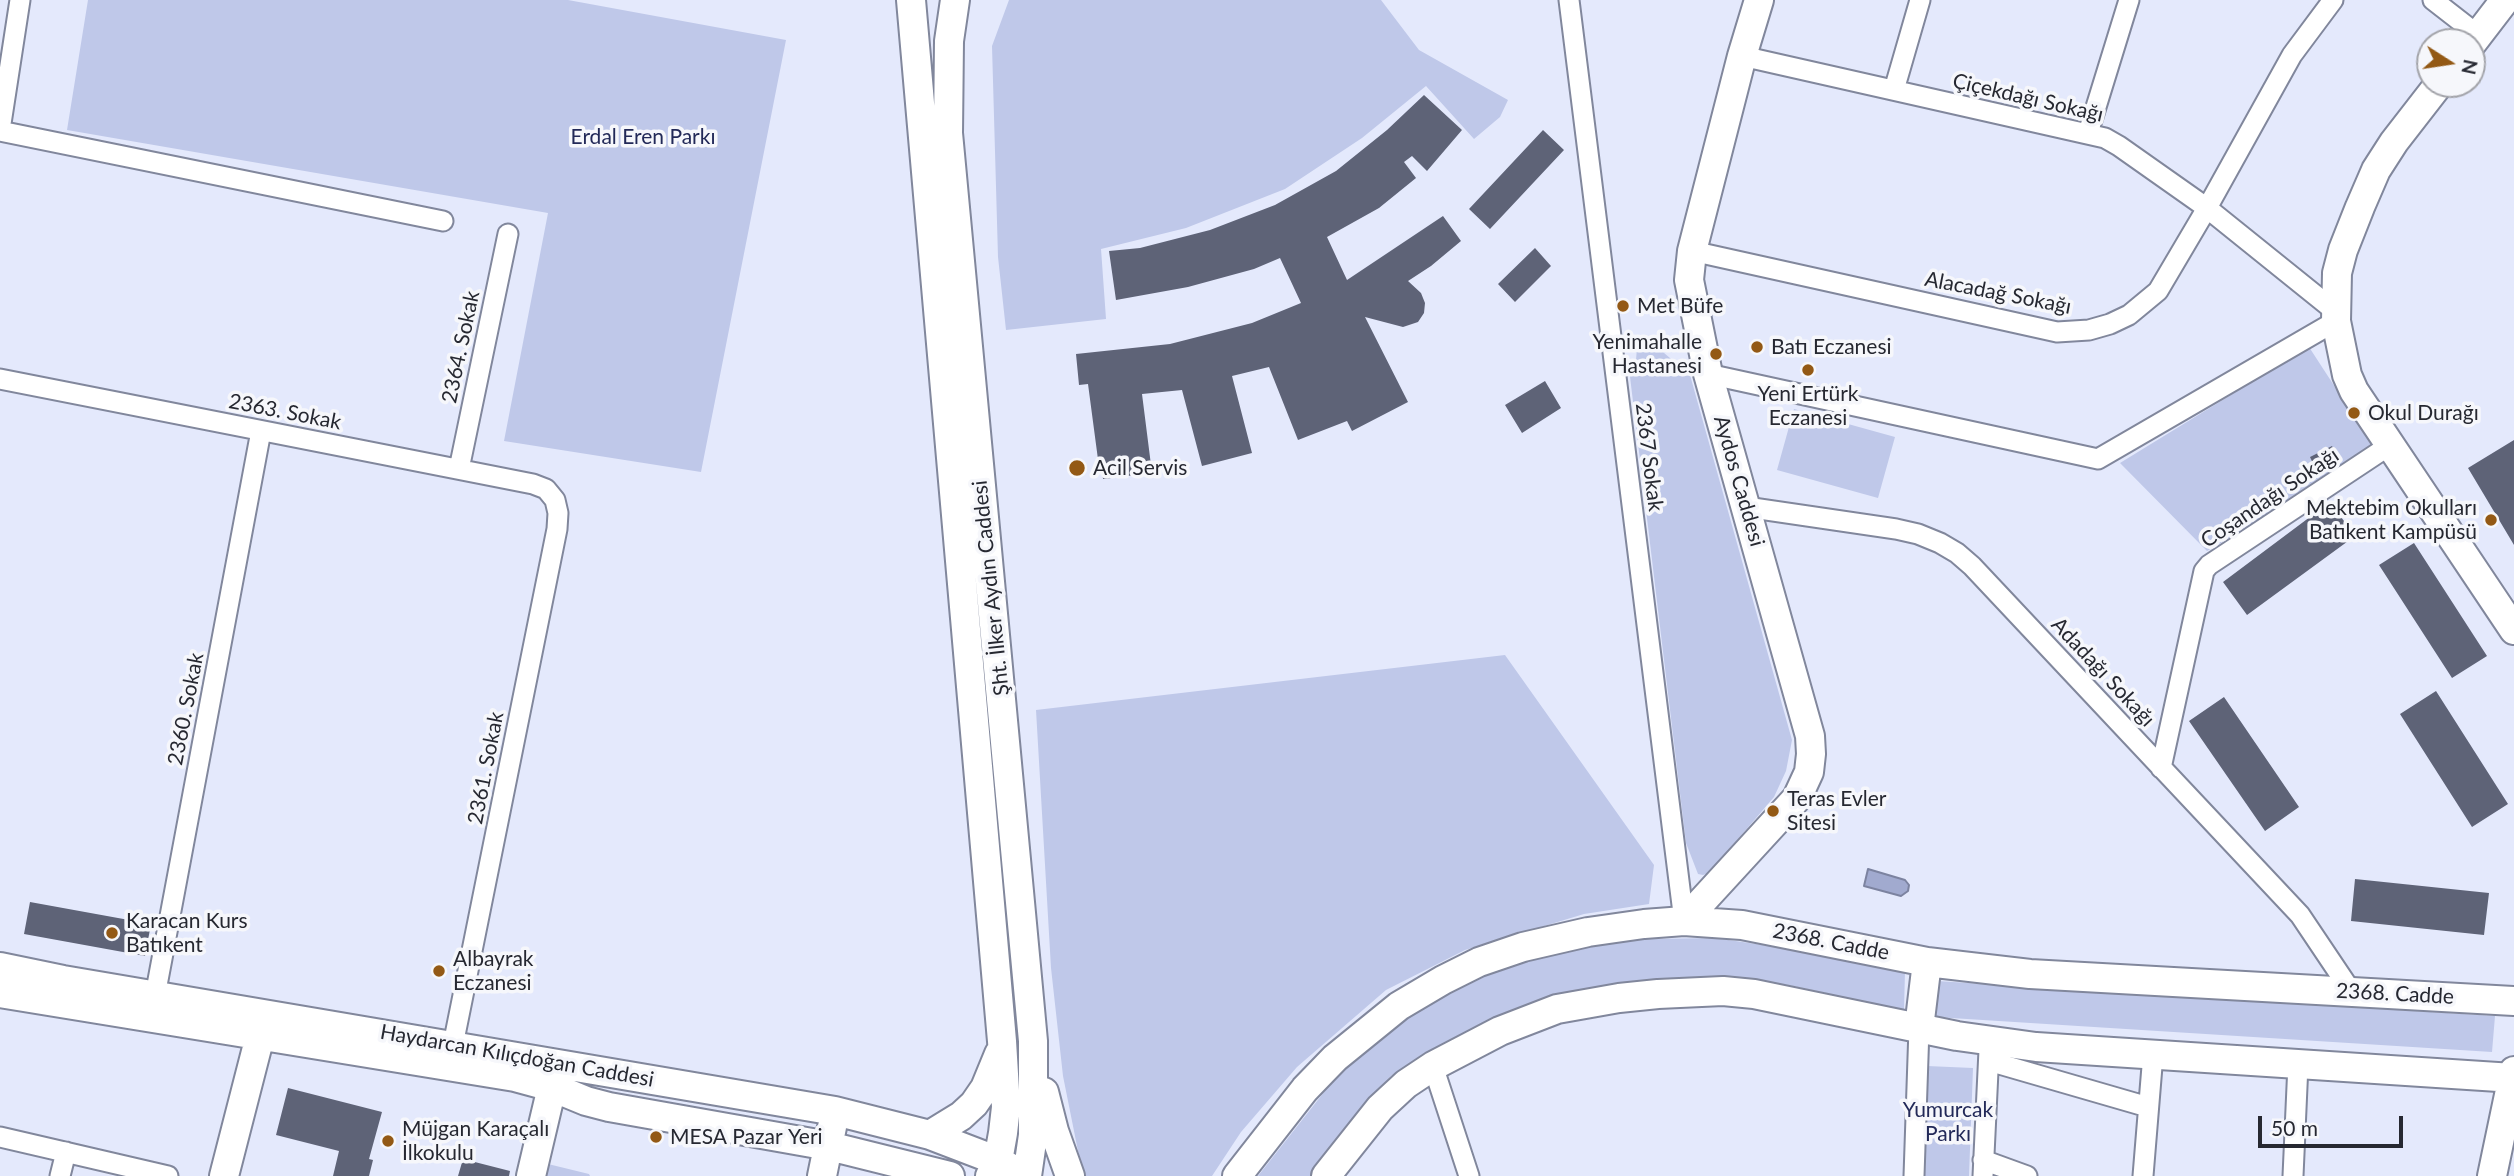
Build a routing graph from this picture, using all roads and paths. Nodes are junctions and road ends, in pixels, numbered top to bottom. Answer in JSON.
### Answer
{"nodes":[{"id":1,"x":20,"y":0,"type":"edge"},
{"id":2,"x":911,"y":0,"type":"edge"},
{"id":3,"x":955,"y":0,"type":"edge"},
{"id":4,"x":1569,"y":0,"type":"edge"},
{"id":5,"x":1759,"y":0,"type":"edge"},
{"id":6,"x":1920,"y":0,"type":"edge"},
{"id":7,"x":2129,"y":0,"type":"edge"},
{"id":8,"x":2333,"y":0,"type":"edge"},
{"id":9,"x":2433,"y":0,"type":"edge"},
{"id":10,"x":2505,"y":0,"type":"edge"},
{"id":11,"x":2463,"y":28,"type":"edge"},
{"id":12,"x":2483,"y":28,"type":"edge"},
{"id":13,"x":1742,"y":56,"type":"junction"},
{"id":14,"x":1894,"y":90,"type":"junction"},
{"id":15,"x":2428,"y":98,"type":"edge"},
{"id":16,"x":2,"y":100,"type":"edge"},
{"id":17,"x":0,"y":131,"type":"edge"},
{"id":18,"x":2088,"y":133,"type":"junction"},
{"id":19,"x":2207,"y":208,"type":"junction"},
{"id":20,"x":443,"y":221,"type":"dead end"},
{"id":21,"x":508,"y":234,"type":"dead end"},
{"id":22,"x":1692,"y":251,"type":"junction"},
{"id":23,"x":2336,"y":316,"type":"junction"},
{"id":24,"x":1709,"y":373,"type":"junction"},
{"id":25,"x":0,"y":380,"type":"edge"},
{"id":26,"x":975,"y":425,"type":"junction"},
{"id":27,"x":947,"y":427,"type":"junction"},
{"id":28,"x":261,"y":431,"type":"junction"},
{"id":29,"x":2390,"y":445,"type":"junction"},
{"id":30,"x":459,"y":469,"type":"junction"},
{"id":31,"x":555,"y":500,"type":"joint"},
{"id":32,"x":1746,"y":507,"type":"junction"},
{"id":33,"x":2514,"y":630,"type":"edge"},
{"id":34,"x":2161,"y":768,"type":"junction"},
{"id":35,"x":1684,"y":920,"type":"junction"},
{"id":36,"x":1927,"y":962,"type":"junction"},
{"id":37,"x":0,"y":967,"type":"edge"},
{"id":38,"x":2351,"y":992,"type":"junction"},
{"id":39,"x":0,"y":993,"type":"edge"},
{"id":40,"x":155,"y":996,"type":"junction"},
{"id":41,"x":2514,"y":1001,"type":"edge"},
{"id":42,"x":1919,"y":1028,"type":"junction"},
{"id":43,"x":260,"y":1036,"type":"junction"},
{"id":44,"x":1002,"y":1041,"type":"junction"},
{"id":45,"x":1033,"y":1041,"type":"junction"},
{"id":46,"x":453,"y":1045,"type":"junction"},
{"id":47,"x":1989,"y":1051,"type":"junction"},
{"id":48,"x":2153,"y":1054,"type":"junction"},
{"id":49,"x":2298,"y":1064,"type":"junction"},
{"id":50,"x":1433,"y":1066,"type":"junction"},
{"id":51,"x":2514,"y":1070,"type":"edge"},
{"id":52,"x":2514,"y":1078,"type":"edge"},
{"id":53,"x":552,"y":1087,"type":"junction"},
{"id":54,"x":2148,"y":1107,"type":"junction"},
{"id":55,"x":835,"y":1111,"type":"junction"},
{"id":56,"x":930,"y":1135,"type":"junction"},
{"id":57,"x":0,"y":1137,"type":"edge"},
{"id":58,"x":828,"y":1146,"type":"junction"},
{"id":59,"x":66,"y":1152,"type":"junction"},
{"id":60,"x":994,"y":1168,"type":"edge"},
{"id":61,"x":1983,"y":1168,"type":"edge"},
{"id":62,"x":60,"y":1176,"type":"edge"},
{"id":63,"x":168,"y":1176,"type":"edge"},
{"id":64,"x":224,"y":1176,"type":"edge"},
{"id":65,"x":531,"y":1176,"type":"edge"},
{"id":66,"x":822,"y":1176,"type":"edge"},
{"id":67,"x":950,"y":1176,"type":"edge"},
{"id":68,"x":1026,"y":1176,"type":"edge"},
{"id":69,"x":1070,"y":1176,"type":"edge"},
{"id":70,"x":1237,"y":1176,"type":"edge"},
{"id":71,"x":1326,"y":1176,"type":"edge"},
{"id":72,"x":1469,"y":1176,"type":"edge"},
{"id":73,"x":1914,"y":1176,"type":"edge"},
{"id":74,"x":2027,"y":1176,"type":"edge"},
{"id":75,"x":2143,"y":1176,"type":"edge"},
{"id":76,"x":2293,"y":1176,"type":"edge"},
{"id":77,"x":2492,"y":1176,"type":"edge"}],
"edges":[{"from":1,"to":16,"type":"street"},
{"from":2,"to":27,"type":"street","name":"Şht. İlker Aydın Caddesi"},
{"from":3,"to":26,"type":"street","name":"Şht. İlker Aydın Caddesi"},
{"from":4,"to":35,"type":"street","name":"2367 Sokak"},
{"from":5,"to":13,"type":"street","name":"Aydos Caddesi"},
{"from":6,"to":14,"type":"street"},
{"from":7,"to":18,"type":"street"},
{"from":8,"to":19,"type":"street","name":"Alacadağ Sokağı"},
{"from":9,"to":11,"type":"street"},
{"from":10,"to":12,"type":"street"},
{"from":13,"to":14,"type":"street","name":"Çiçekdağı Sokağı"},
{"from":13,"to":22,"type":"street","name":"Aydos Caddesi"},
{"from":14,"to":18,"type":"street","name":"Çiçekdağı Sokağı"},
{"from":15,"to":23,"type":"street"},
{"from":16,"to":17,"type":"street"},
{"from":17,"to":20,"type":"street"},
{"from":18,"to":19,"type":"street","name":"Çiçekdağı Sokağı"},
{"from":19,"to":22,"type":"street","name":"Alacadağ Sokağı"},
{"from":19,"to":23,"type":"street","name":"Çiçekdağı Sokağı"},
{"from":21,"to":30,"type":"street","name":"2364. Sokak"},
{"from":22,"to":24,"type":"street","name":"Aydos Caddesi"},
{"from":23,"to":24,"type":"street"},
{"from":23,"to":29,"type":"street"},
{"from":24,"to":32,"type":"street","name":"Aydos Caddesi"},
{"from":25,"to":28,"type":"street","name":"2363. Sokak"},
{"from":26,"to":27,"type":"street"},
{"from":26,"to":45,"type":"street","name":"Şht. İlker Aydın Caddesi"},
{"from":27,"to":44,"type":"street","name":"Şht. İlker Aydın Caddesi"},
{"from":28,"to":30,"type":"street","name":"2363. Sokak"},
{"from":28,"to":40,"type":"street","name":"2360. Sokak"},
{"from":29,"to":33,"type":"street"},
{"from":29,"to":34,"type":"street","name":"Coşandağı Sokağı"},
{"from":30,"to":31,"type":"street","name":"2363. Sokak"},
{"from":31,"to":46,"type":"street","name":"2361. Sokak"},
{"from":32,"to":34,"type":"street","name":"Adadağı Sokağı"},
{"from":32,"to":35,"type":"street","name":"Aydos Caddesi"},
{"from":34,"to":38,"type":"street","name":"Adadağı Sokağı"},
{"from":35,"to":36,"type":"street","name":"2368. Cadde"},
{"from":35,"to":70,"type":"street","name":"2368. Cadde"},
{"from":36,"to":38,"type":"street","name":"2368. Cadde"},
{"from":36,"to":42,"type":"street"},
{"from":37,"to":40,"type":"street","name":"Haydarcan Kılıçdoğan Caddesi"},
{"from":38,"to":41,"type":"street","name":"2368. Cadde"},
{"from":39,"to":43,"type":"street","name":"Haydarcan Kılıçdoğan Caddesi"},
{"from":40,"to":46,"type":"street","name":"Haydarcan Kılıçdoğan Caddesi"},
{"from":42,"to":47,"type":"street"},
{"from":42,"to":50,"type":"street"},
{"from":42,"to":73,"type":"street"},
{"from":43,"to":53,"type":"street","name":"Haydarcan Kılıçdoğan Caddesi"},
{"from":43,"to":64,"type":"street"},
{"from":44,"to":56,"type":"street"},
{"from":44,"to":60,"type":"street","name":"Şht. İlker Aydın Caddesi"},
{"from":45,"to":68,"type":"street","name":"Şht. İlker Aydın Caddesi"},
{"from":45,"to":69,"type":"street"},
{"from":46,"to":55,"type":"street","name":"Haydarcan Kılıçdoğan Caddesi"},
{"from":47,"to":48,"type":"street"},
{"from":47,"to":54,"type":"street"},
{"from":47,"to":61,"type":"street"},
{"from":48,"to":49,"type":"street"},
{"from":48,"to":54,"type":"street"},
{"from":49,"to":52,"type":"street"},
{"from":49,"to":76,"type":"street"},
{"from":50,"to":71,"type":"street"},
{"from":50,"to":72,"type":"street"},
{"from":51,"to":52,"type":"street"},
{"from":52,"to":77,"type":"street"},
{"from":53,"to":58,"type":"street","name":"Haydarcan Kılıçdoğan Caddesi"},
{"from":53,"to":65,"type":"street"},
{"from":54,"to":75,"type":"street"},
{"from":55,"to":56,"type":"street","name":"Haydarcan Kılıçdoğan Caddesi"},
{"from":55,"to":58,"type":"street"},
{"from":56,"to":60,"type":"street","name":"Haydarcan Kılıçdoğan Caddesi"},
{"from":57,"to":59,"type":"street"},
{"from":58,"to":66,"type":"street"},
{"from":58,"to":67,"type":"street","name":"Haydarcan Kılıçdoğan Caddesi"},
{"from":59,"to":62,"type":"street"},
{"from":59,"to":63,"type":"street"},
{"from":60,"to":68,"type":"street","name":"Haydarcan Kılıçdoğan Caddesi"},
{"from":61,"to":74,"type":"street"}]}
